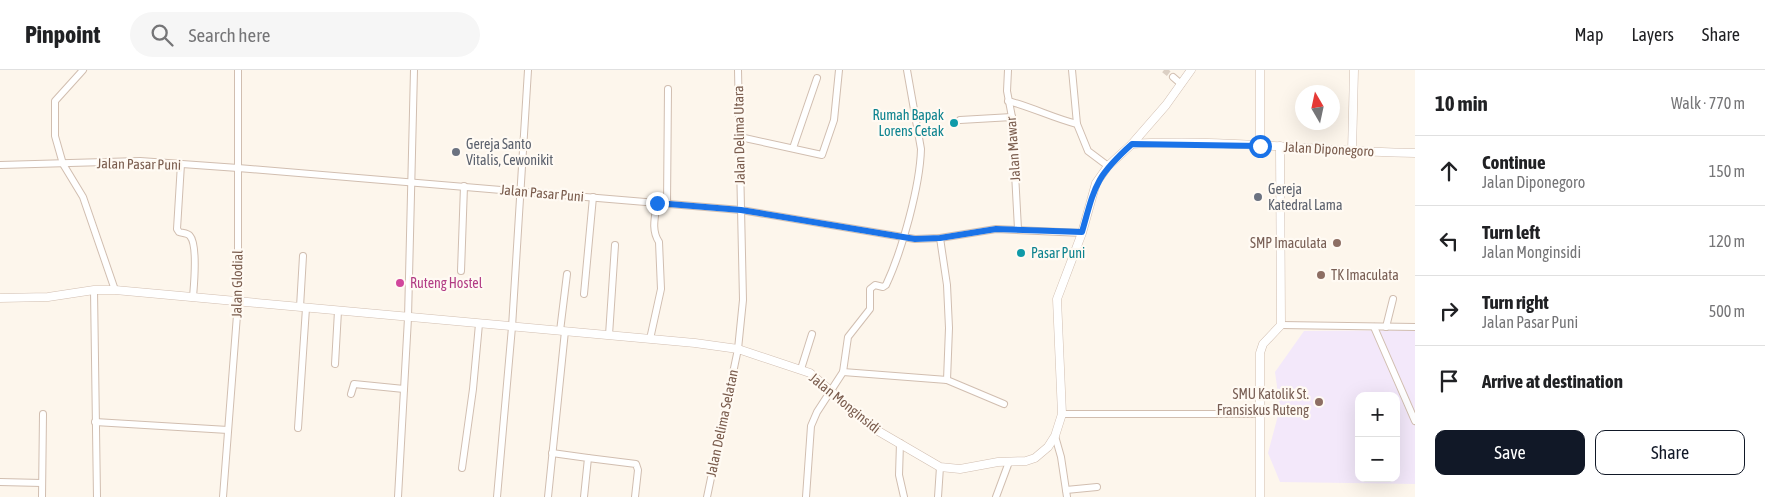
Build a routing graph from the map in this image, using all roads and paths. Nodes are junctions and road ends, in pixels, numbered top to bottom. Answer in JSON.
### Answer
{"nodes":[{"id":1,"x":83,"y":70,"type":"edge"},
{"id":2,"x":238,"y":70,"type":"edge"},
{"id":3,"x":414,"y":70,"type":"edge"},
{"id":4,"x":528,"y":70,"type":"edge"},
{"id":5,"x":738,"y":70,"type":"edge"},
{"id":6,"x":838,"y":70,"type":"edge"},
{"id":7,"x":907,"y":70,"type":"edge"},
{"id":8,"x":1008,"y":70,"type":"edge"},
{"id":9,"x":1072,"y":70,"type":"edge"},
{"id":10,"x":1191,"y":70,"type":"edge"},
{"id":11,"x":1260,"y":70,"type":"edge"},
{"id":12,"x":1354,"y":70,"type":"edge"},
{"id":13,"x":1174,"y":77,"type":"tunnel mouth"},
{"id":14,"x":817,"y":78,"type":"dead end"},
{"id":15,"x":1181,"y":84,"type":"junction"},
{"id":16,"x":668,"y":89,"type":"dead end"},
{"id":17,"x":1008,"y":101,"type":"junction"},
{"id":18,"x":1012,"y":118,"type":"junction"},
{"id":19,"x":960,"y":120,"type":"dead end"},
{"id":20,"x":1077,"y":124,"type":"junction"},
{"id":21,"x":1148,"y":127,"type":"junction"},
{"id":22,"x":740,"y":137,"type":"junction"},
{"id":23,"x":1153,"y":143,"type":"junction"},
{"id":24,"x":1132,"y":144,"type":"junction"},
{"id":25,"x":1260,"y":146,"type":"junction"},
{"id":26,"x":1280,"y":146,"type":"junction"},
{"id":27,"x":793,"y":148,"type":"junction"},
{"id":28,"x":1352,"y":152,"type":"junction"},
{"id":29,"x":1415,"y":153,"type":"edge"},
{"id":30,"x":63,"y":164,"type":"junction"},
{"id":31,"x":181,"y":164,"type":"junction"},
{"id":32,"x":0,"y":166,"type":"edge"},
{"id":33,"x":1108,"y":166,"type":"junction"},
{"id":34,"x":238,"y":168,"type":"junction"},
{"id":35,"x":412,"y":183,"type":"junction"},
{"id":36,"x":464,"y":186,"type":"junction"},
{"id":37,"x":520,"y":191,"type":"junction"},
{"id":38,"x":593,"y":197,"type":"junction"},
{"id":39,"x":657,"y":203,"type":"junction"},
{"id":40,"x":667,"y":204,"type":"junction"},
{"id":41,"x":741,"y":210,"type":"junction"},
{"id":42,"x":1018,"y":229,"type":"junction"},
{"id":43,"x":1082,"y":232,"type":"junction"},
{"id":44,"x":903,"y":238,"type":"junction"},
{"id":45,"x":940,"y":238,"type":"junction"},
{"id":46,"x":615,"y":245,"type":"dead end"},
{"id":47,"x":303,"y":256,"type":"dead end"},
{"id":48,"x":461,"y":272,"type":"dead end"},
{"id":49,"x":567,"y":274,"type":"dead end"},
{"id":50,"x":94,"y":290,"type":"junction"},
{"id":51,"x":115,"y":290,"type":"junction"},
{"id":52,"x":584,"y":294,"type":"dead end"},
{"id":53,"x":193,"y":297,"type":"junction"},
{"id":54,"x":0,"y":298,"type":"edge"},
{"id":55,"x":1393,"y":298,"type":"dead end"},
{"id":56,"x":238,"y":302,"type":"junction"},
{"id":57,"x":303,"y":308,"type":"junction"},
{"id":58,"x":338,"y":311,"type":"junction"},
{"id":59,"x":408,"y":318,"type":"junction"},
{"id":60,"x":479,"y":324,"type":"junction"},
{"id":61,"x":1280,"y":325,"type":"junction"},
{"id":62,"x":512,"y":327,"type":"junction"},
{"id":63,"x":1374,"y":327,"type":"junction"},
{"id":64,"x":1386,"y":327,"type":"junction"},
{"id":65,"x":1415,"y":327,"type":"edge"},
{"id":66,"x":562,"y":331,"type":"junction"},
{"id":67,"x":812,"y":334,"type":"dead end"},
{"id":68,"x":609,"y":335,"type":"junction"},
{"id":69,"x":650,"y":339,"type":"junction"},
{"id":70,"x":738,"y":349,"type":"junction"},
{"id":71,"x":335,"y":364,"type":"dead end"},
{"id":72,"x":801,"y":369,"type":"junction"},
{"id":73,"x":843,"y":372,"type":"junction"},
{"id":74,"x":947,"y":380,"type":"junction"},
{"id":75,"x":404,"y":389,"type":"junction"},
{"id":76,"x":832,"y":392,"type":"junction"},
{"id":77,"x":351,"y":394,"type":"dead end"},
{"id":78,"x":1004,"y":404,"type":"dead end"},
{"id":79,"x":43,"y":414,"type":"dead end"},
{"id":80,"x":1062,"y":414,"type":"junction"},
{"id":81,"x":1260,"y":414,"type":"junction"},
{"id":82,"x":1415,"y":421,"type":"edge"},
{"id":83,"x":95,"y":422,"type":"junction"},
{"id":84,"x":298,"y":428,"type":"dead end"},
{"id":85,"x":228,"y":430,"type":"junction"},
{"id":86,"x":1055,"y":436,"type":"junction"},
{"id":87,"x":900,"y":443,"type":"junction"},
{"id":88,"x":552,"y":453,"type":"junction"},
{"id":89,"x":588,"y":458,"type":"junction"},
{"id":90,"x":1009,"y":462,"type":"junction"},
{"id":91,"x":940,"y":467,"type":"junction"},
{"id":92,"x":462,"y":468,"type":"dead end"},
{"id":93,"x":0,"y":482,"type":"edge"},
{"id":94,"x":42,"y":483,"type":"junction"},
{"id":95,"x":1097,"y":487,"type":"dead end"},
{"id":96,"x":1066,"y":494,"type":"edge"},
{"id":97,"x":42,"y":497,"type":"edge"},
{"id":98,"x":97,"y":497,"type":"edge"},
{"id":99,"x":223,"y":497,"type":"edge"},
{"id":100,"x":398,"y":497,"type":"edge"},
{"id":101,"x":497,"y":497,"type":"edge"},
{"id":102,"x":548,"y":497,"type":"edge"},
{"id":103,"x":584,"y":497,"type":"edge"},
{"id":104,"x":635,"y":497,"type":"edge"},
{"id":105,"x":707,"y":497,"type":"edge"},
{"id":106,"x":806,"y":497,"type":"edge"},
{"id":107,"x":904,"y":497,"type":"edge"},
{"id":108,"x":938,"y":497,"type":"edge"},
{"id":109,"x":996,"y":497,"type":"edge"},
{"id":110,"x":1260,"y":497,"type":"edge"}],
"edges":[{"from":1,"to":30,"type":"street"},
{"from":2,"to":34,"type":"street","name":"Jalan Glodial"},
{"from":3,"to":35,"type":"street"},
{"from":4,"to":37,"type":"street"},
{"from":5,"to":22,"type":"street","name":"Jalan Delima Utara"},
{"from":6,"to":27,"type":"street"},
{"from":7,"to":44,"type":"street"},
{"from":8,"to":17,"type":"street","name":"Jalan Mawar"},
{"from":9,"to":20,"type":"street"},
{"from":10,"to":15,"type":"street","name":"Jalan Monginsidi"},
{"from":11,"to":25,"type":"street"},
{"from":12,"to":28,"type":"street"},
{"from":13,"to":15,"type":"street"},
{"from":14,"to":27,"type":"street"},
{"from":15,"to":21,"type":"street","name":"Jalan Monginsidi"},
{"from":16,"to":40,"type":"street"},
{"from":17,"to":18,"type":"street","name":"Jalan Mawar"},
{"from":17,"to":20,"type":"street"},
{"from":18,"to":19,"type":"street"},
{"from":18,"to":42,"type":"street","name":"Jalan Mawar"},
{"from":20,"to":33,"type":"street"},
{"from":21,"to":23,"type":"street"},
{"from":21,"to":24,"type":"street","name":"Jalan Monginsidi"},
{"from":22,"to":27,"type":"street"},
{"from":22,"to":41,"type":"street","name":"Jalan Delima Utara"},
{"from":23,"to":24,"type":"street","name":"Jalan Diponegoro"},
{"from":23,"to":25,"type":"street","name":"Jalan Diponegoro"},
{"from":24,"to":33,"type":"street","name":"Jalan Monginsidi"},
{"from":25,"to":26,"type":"street","name":"Jalan Diponegoro"},
{"from":26,"to":28,"type":"street","name":"Jalan Diponegoro"},
{"from":26,"to":61,"type":"street"},
{"from":28,"to":29,"type":"street","name":"Jalan Diponegoro"},
{"from":30,"to":31,"type":"street","name":"Jalan Pasar Puni"},
{"from":30,"to":32,"type":"street","name":"Jalan Pasar Puni"},
{"from":30,"to":51,"type":"street"},
{"from":31,"to":34,"type":"street","name":"Jalan Pasar Puni"},
{"from":31,"to":53,"type":"street"},
{"from":33,"to":43,"type":"street","name":"Jalan Monginsidi"},
{"from":34,"to":35,"type":"street","name":"Jalan Pasar Puni"},
{"from":34,"to":56,"type":"street","name":"Jalan Glodial"},
{"from":35,"to":36,"type":"street","name":"Jalan Pasar Puni"},
{"from":35,"to":59,"type":"street"},
{"from":36,"to":37,"type":"street","name":"Jalan Pasar Puni"},
{"from":36,"to":48,"type":"street"},
{"from":37,"to":38,"type":"street","name":"Jalan Pasar Puni"},
{"from":37,"to":62,"type":"street"},
{"from":38,"to":39,"type":"street","name":"Jalan Pasar Puni"},
{"from":38,"to":52,"type":"street"},
{"from":39,"to":40,"type":"street","name":"Jalan Pasar Puni"},
{"from":39,"to":69,"type":"street"},
{"from":40,"to":41,"type":"street","name":"Jalan Pasar Puni"},
{"from":41,"to":44,"type":"street","name":"Jalan Pasar Puni"},
{"from":41,"to":70,"type":"street","name":"Jalan Delima Utara"},
{"from":42,"to":43,"type":"street","name":"Jalan Pasar Puni"},
{"from":42,"to":45,"type":"street","name":"Jalan Pasar Puni"},
{"from":43,"to":80,"type":"street","name":"Jalan Monginsidi"},
{"from":44,"to":45,"type":"street","name":"Jalan Pasar Puni"},
{"from":44,"to":73,"type":"street"},
{"from":45,"to":74,"type":"street"},
{"from":46,"to":68,"type":"street"},
{"from":47,"to":57,"type":"street"},
{"from":49,"to":66,"type":"street"},
{"from":50,"to":51,"type":"street","name":"Jalan Monginsidi"},
{"from":50,"to":54,"type":"street","name":"Jalan Monginsidi"},
{"from":50,"to":83,"type":"street"},
{"from":51,"to":53,"type":"street","name":"Jalan Monginsidi"},
{"from":53,"to":56,"type":"street","name":"Jalan Monginsidi"},
{"from":55,"to":64,"type":"street"},
{"from":56,"to":57,"type":"street","name":"Jalan Monginsidi"},
{"from":56,"to":85,"type":"street","name":"Jalan Glodial"},
{"from":57,"to":58,"type":"street","name":"Jalan Monginsidi"},
{"from":57,"to":84,"type":"street"},
{"from":58,"to":59,"type":"street","name":"Jalan Monginsidi"},
{"from":58,"to":71,"type":"street"},
{"from":59,"to":60,"type":"street","name":"Jalan Monginsidi"},
{"from":59,"to":75,"type":"street"},
{"from":60,"to":62,"type":"street","name":"Jalan Monginsidi"},
{"from":60,"to":92,"type":"street"},
{"from":61,"to":63,"type":"street"},
{"from":61,"to":81,"type":"street"},
{"from":62,"to":66,"type":"street","name":"Jalan Monginsidi"},
{"from":62,"to":101,"type":"street"},
{"from":63,"to":64,"type":"street"},
{"from":63,"to":82,"type":"street"},
{"from":64,"to":65,"type":"street"},
{"from":66,"to":68,"type":"street","name":"Jalan Monginsidi"},
{"from":66,"to":88,"type":"street"},
{"from":67,"to":72,"type":"street"},
{"from":68,"to":69,"type":"street","name":"Jalan Monginsidi"},
{"from":69,"to":70,"type":"street","name":"Jalan Monginsidi"},
{"from":70,"to":72,"type":"street","name":"Jalan Monginsidi"},
{"from":70,"to":105,"type":"street","name":"Jalan Delima Selatan"},
{"from":72,"to":76,"type":"street","name":"Jalan Monginsidi"},
{"from":73,"to":74,"type":"street"},
{"from":73,"to":76,"type":"street"},
{"from":74,"to":78,"type":"street"},
{"from":75,"to":77,"type":"street"},
{"from":75,"to":100,"type":"street"},
{"from":76,"to":87,"type":"street","name":"Jalan Monginsidi"},
{"from":76,"to":106,"type":"street"},
{"from":79,"to":94,"type":"street"},
{"from":80,"to":81,"type":"street"},
{"from":80,"to":86,"type":"street","name":"Jalan Monginsidi"},
{"from":81,"to":110,"type":"street"},
{"from":83,"to":85,"type":"street"},
{"from":83,"to":98,"type":"street"},
{"from":85,"to":99,"type":"street","name":"Jalan Glodial"},
{"from":86,"to":90,"type":"street","name":"Jalan Monginsidi"},
{"from":86,"to":96,"type":"street"},
{"from":87,"to":91,"type":"street","name":"Jalan Monginsidi"},
{"from":87,"to":107,"type":"street"},
{"from":88,"to":89,"type":"street"},
{"from":88,"to":102,"type":"street"},
{"from":89,"to":103,"type":"street"},
{"from":89,"to":104,"type":"street"},
{"from":90,"to":91,"type":"street","name":"Jalan Monginsidi"},
{"from":90,"to":109,"type":"street"},
{"from":91,"to":108,"type":"street"},
{"from":93,"to":94,"type":"street"},
{"from":94,"to":97,"type":"street"},
{"from":95,"to":96,"type":"street"}]}
